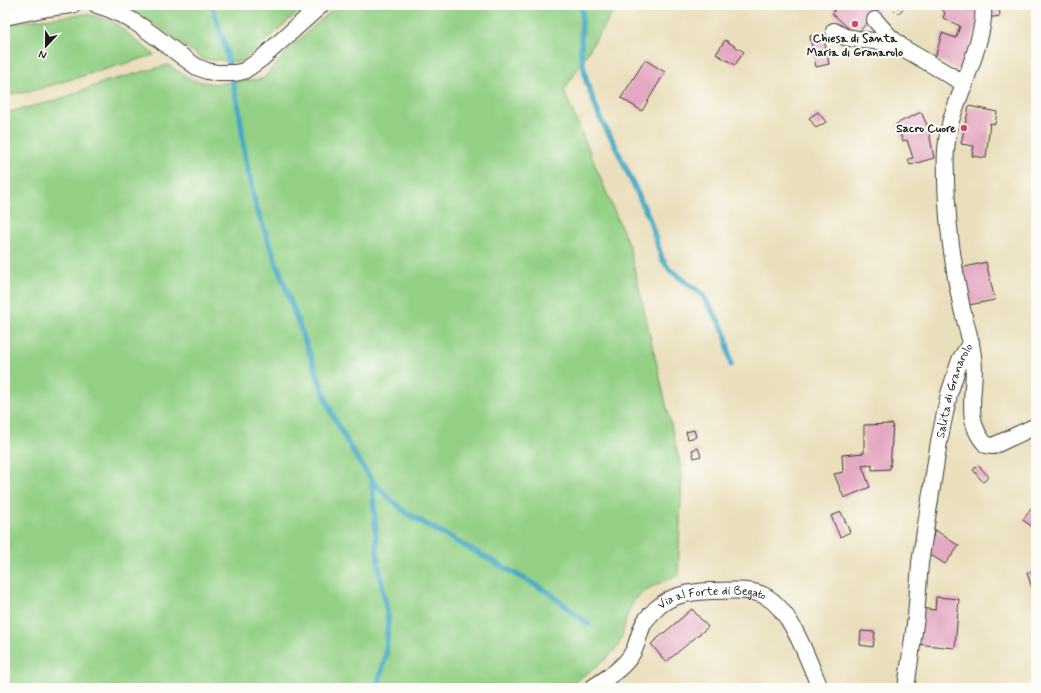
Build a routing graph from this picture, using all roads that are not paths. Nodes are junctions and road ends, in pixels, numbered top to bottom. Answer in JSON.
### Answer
{"nodes":[{"id":1,"x":72,"y":5,"type":"edge"},
{"id":2,"x":97,"y":5,"type":"edge"},
{"id":3,"x":321,"y":5,"type":"edge"},
{"id":4,"x":982,"y":5,"type":"edge"},
{"id":5,"x":5,"y":17,"type":"edge"},
{"id":6,"x":875,"y":20,"type":"dead end"},
{"id":7,"x":834,"y":32,"type":"dead end"},
{"id":8,"x":903,"y":48,"type":"junction"},
{"id":9,"x":965,"y":84,"type":"junction"},
{"id":10,"x":971,"y":342,"type":"junction"},
{"id":11,"x":1036,"y":426,"type":"edge"},
{"id":12,"x":906,"y":683,"type":"edge"},
{"id":13,"x":592,"y":688,"type":"edge"},
{"id":14,"x":820,"y":688,"type":"edge"}],
"edges":[{"from":1,"to":5,"type":"street"},
{"from":2,"to":3,"type":"street"},
{"from":4,"to":9,"type":"street","name":"Salita di Granarolo"},
{"from":6,"to":8,"type":"street"},
{"from":7,"to":8,"type":"street"},
{"from":8,"to":9,"type":"street"},
{"from":9,"to":10,"type":"street","name":"Salita di Granarolo"},
{"from":10,"to":11,"type":"street"},
{"from":10,"to":12,"type":"street","name":"Salita di Granarolo"},
{"from":13,"to":14,"type":"street","name":"Via al Forte di Begato"}]}
